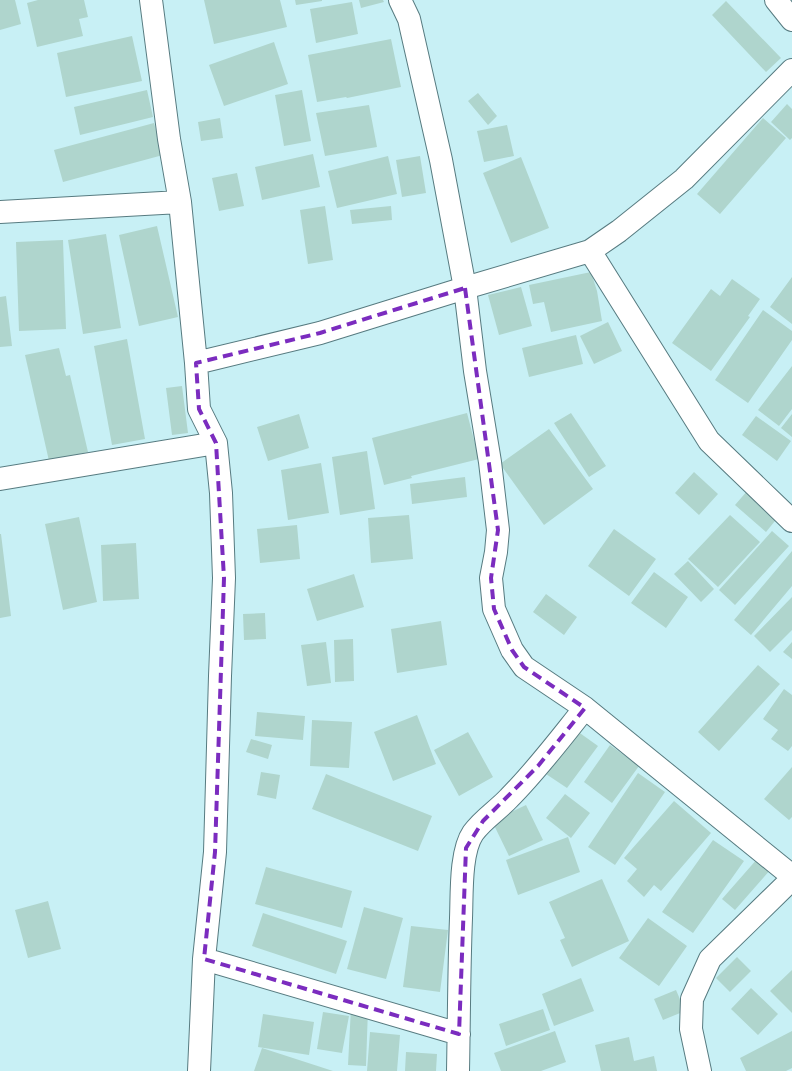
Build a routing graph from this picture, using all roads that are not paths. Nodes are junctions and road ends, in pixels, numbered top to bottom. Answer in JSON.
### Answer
{"nodes":[{"id":1,"x":151,"y":0,"type":"edge"},
{"id":2,"x":400,"y":0,"type":"edge"},
{"id":3,"x":776,"y":0,"type":"edge"},
{"id":4,"x":792,"y":20,"type":"edge"},
{"id":5,"x":792,"y":70,"type":"edge"},
{"id":6,"x":180,"y":202,"type":"junction"},
{"id":7,"x":0,"y":212,"type":"edge"},
{"id":8,"x":590,"y":251,"type":"junction"},
{"id":9,"x":464,"y":288,"type":"junction"},
{"id":10,"x":196,"y":363,"type":"junction"},
{"id":11,"x":216,"y":443,"type":"junction"},
{"id":12,"x":0,"y":478,"type":"edge"},
{"id":13,"x":792,"y":522,"type":"edge"},
{"id":14,"x":585,"y":708,"type":"junction"},
{"id":15,"x":792,"y":878,"type":"edge"},
{"id":16,"x":204,"y":959,"type":"junction"},
{"id":17,"x":459,"y":1034,"type":"junction"},
{"id":18,"x":199,"y":1071,"type":"edge"},
{"id":19,"x":458,"y":1071,"type":"edge"},
{"id":20,"x":700,"y":1071,"type":"edge"}],
"edges":[{"from":1,"to":6,"type":"street"},
{"from":2,"to":9,"type":"street"},
{"from":3,"to":4,"type":"street"},
{"from":5,"to":8,"type":"street"},
{"from":6,"to":7,"type":"street"},
{"from":6,"to":10,"type":"street"},
{"from":8,"to":9,"type":"street"},
{"from":8,"to":13,"type":"street"},
{"from":9,"to":10,"type":"street"},
{"from":9,"to":14,"type":"street"},
{"from":10,"to":11,"type":"street"},
{"from":11,"to":12,"type":"street"},
{"from":11,"to":16,"type":"street"},
{"from":14,"to":15,"type":"street"},
{"from":14,"to":17,"type":"street"},
{"from":15,"to":20,"type":"street"},
{"from":16,"to":17,"type":"street"},
{"from":16,"to":18,"type":"street"},
{"from":17,"to":19,"type":"street"}]}
